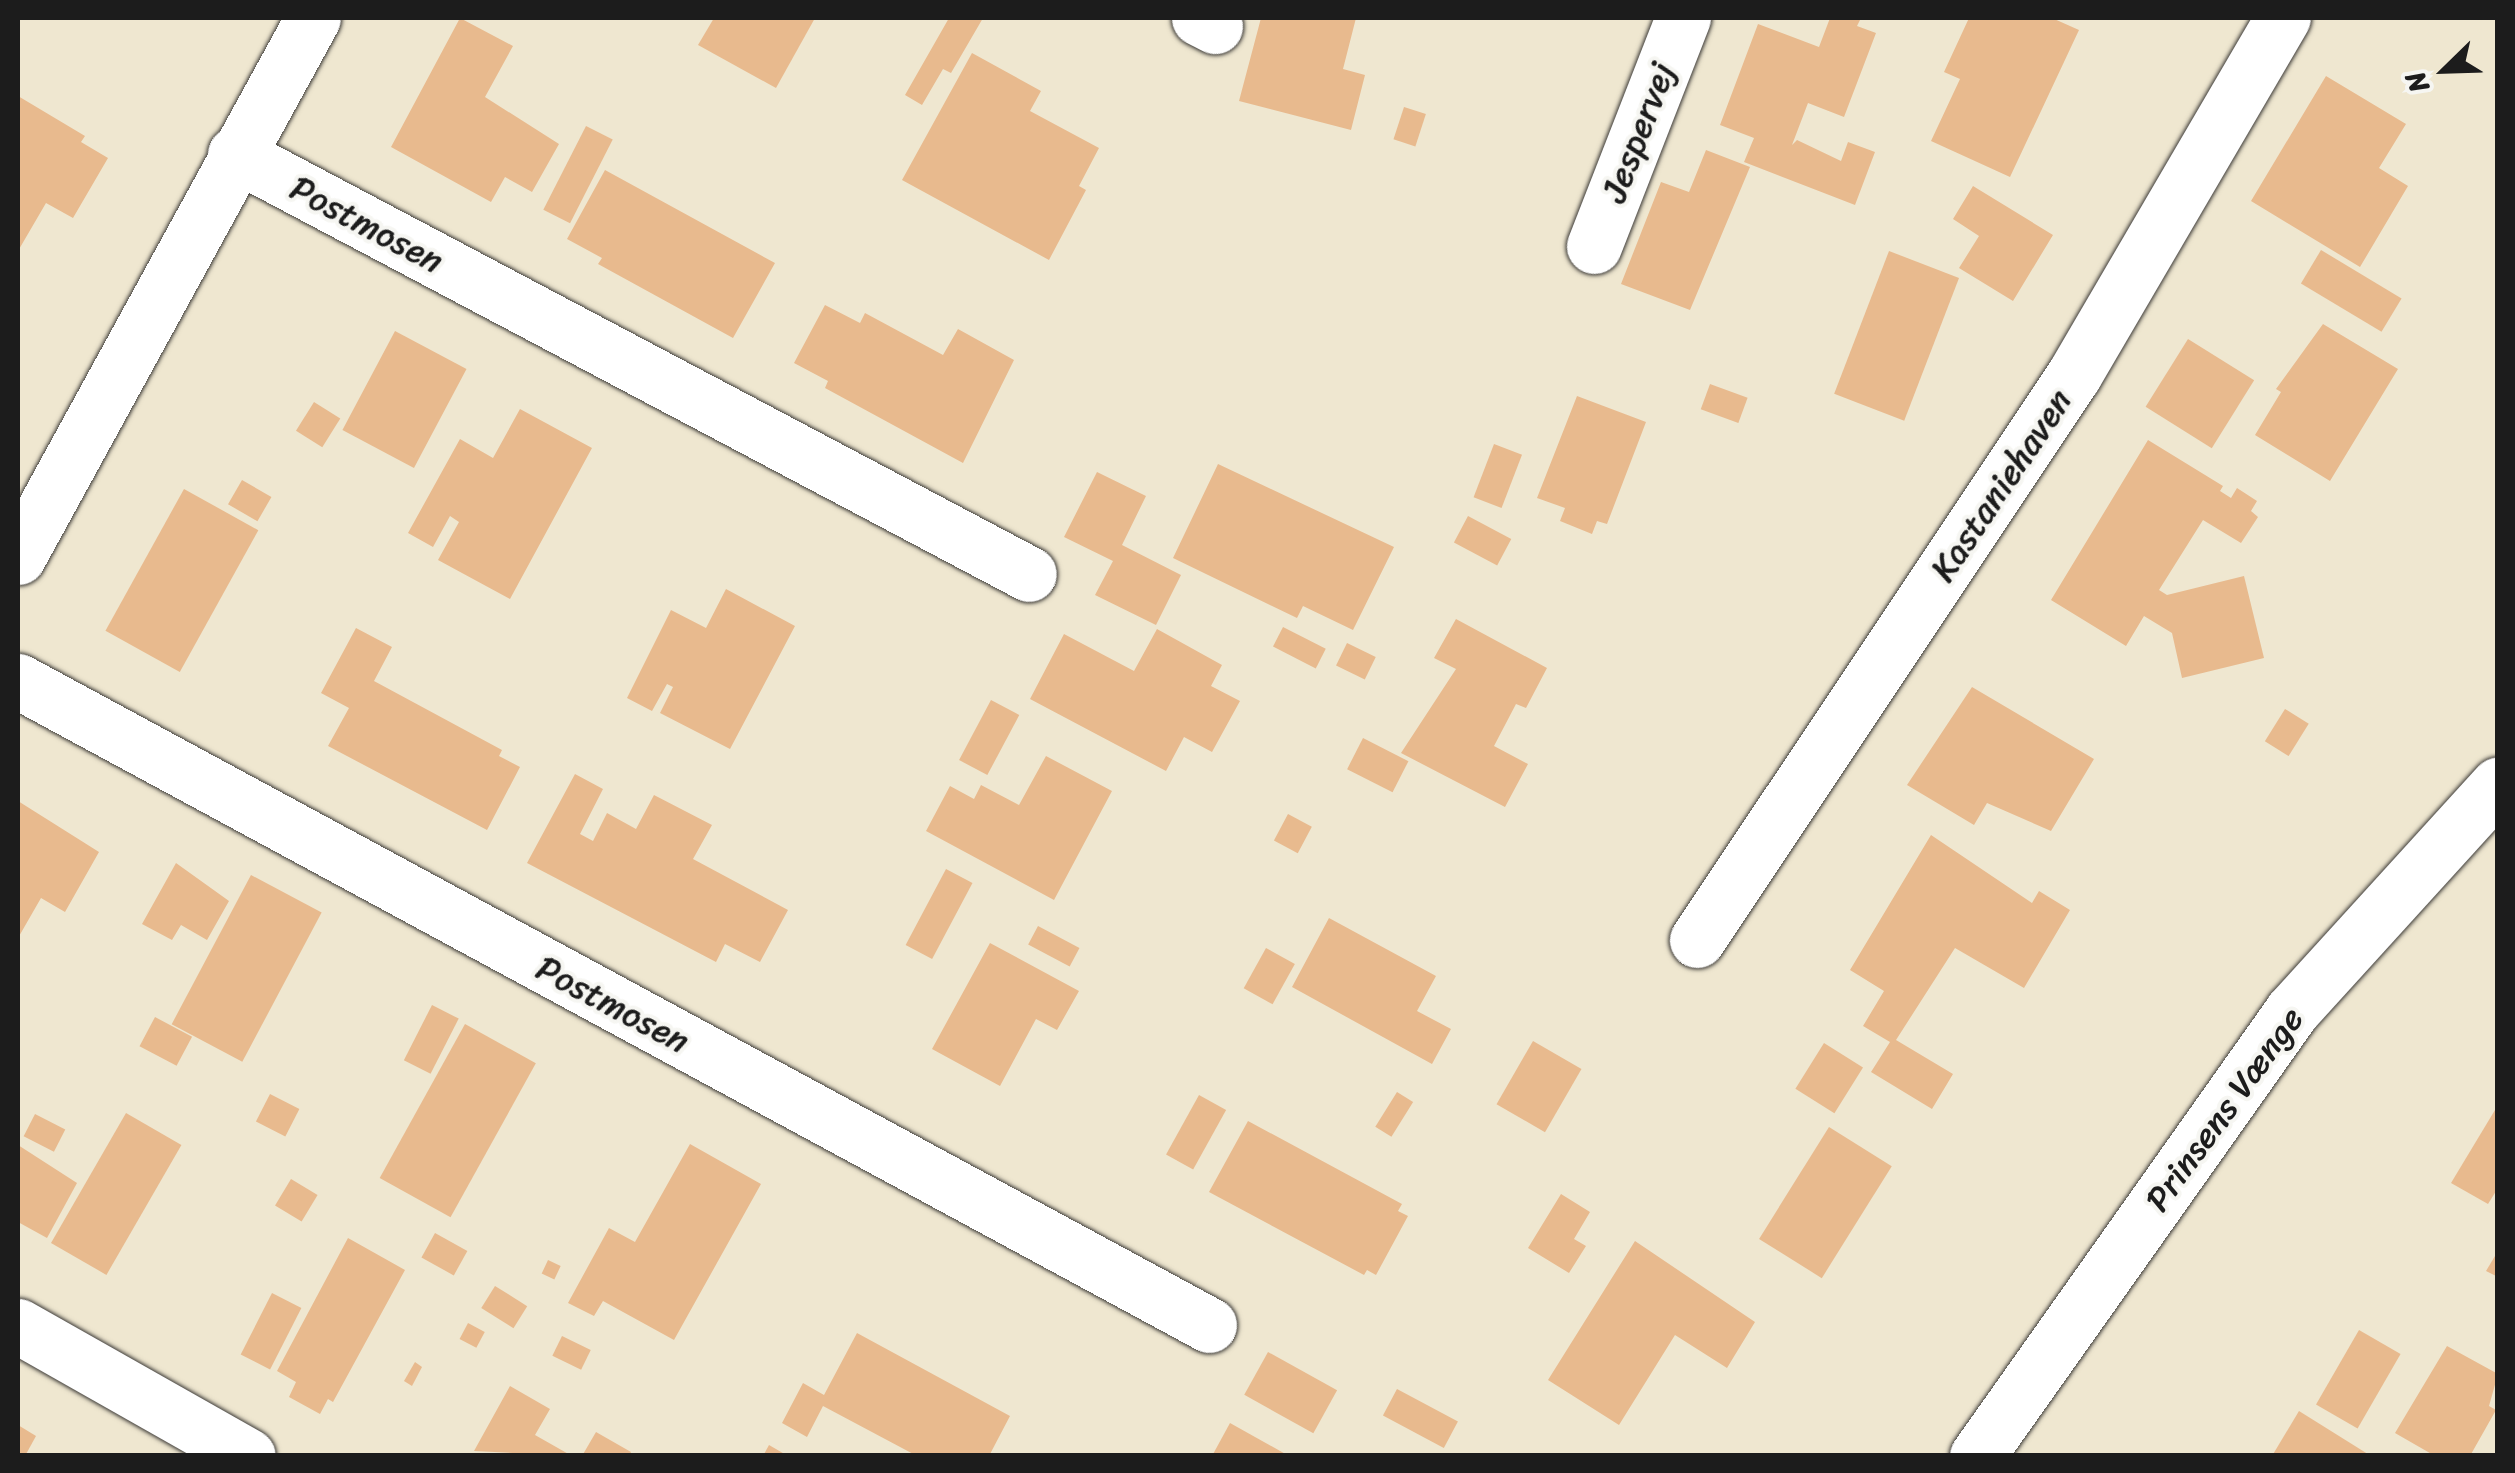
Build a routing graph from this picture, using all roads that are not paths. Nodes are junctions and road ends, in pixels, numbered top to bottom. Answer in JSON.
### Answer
{"nodes":[{"id":1,"x":312,"y":18,"type":"edge"},
{"id":2,"x":1683,"y":18,"type":"edge"},
{"id":3,"x":2283,"y":18,"type":"edge"},
{"id":4,"x":235,"y":154,"type":"junction"},
{"id":5,"x":1594,"y":246,"type":"dead end"},
{"id":6,"x":18,"y":557,"type":"edge"},
{"id":7,"x":1029,"y":574,"type":"dead end"},
{"id":8,"x":18,"y":682,"type":"edge"},
{"id":9,"x":2498,"y":785,"type":"edge"},
{"id":10,"x":1697,"y":940,"type":"dead end"},
{"id":11,"x":1208,"y":1325,"type":"dead end"},
{"id":12,"x":18,"y":1326,"type":"edge"},
{"id":13,"x":248,"y":1456,"type":"edge"},
{"id":14,"x":1978,"y":1456,"type":"edge"}],
"edges":[{"from":1,"to":4,"type":"street"},
{"from":2,"to":5,"type":"street","name":"Jespervej"},
{"from":3,"to":10,"type":"street","name":"Kastaniehaven"},
{"from":4,"to":6,"type":"street"},
{"from":4,"to":7,"type":"street","name":"Postmosen"},
{"from":8,"to":11,"type":"street","name":"Postmosen"},
{"from":9,"to":14,"type":"street","name":"Prinsens Vænge"},
{"from":12,"to":13,"type":"street"}]}
